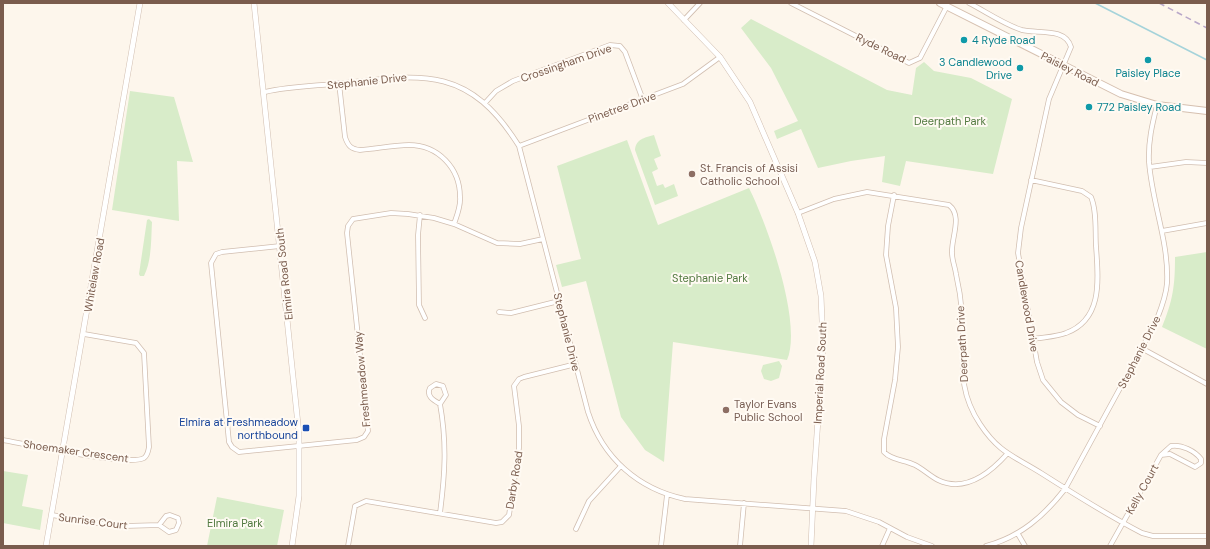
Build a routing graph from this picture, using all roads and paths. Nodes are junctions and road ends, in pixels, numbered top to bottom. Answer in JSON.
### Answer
{"nodes":[{"id":1,"x":140,"y":3,"type":"edge"},
{"id":2,"x":254,"y":3,"type":"edge"},
{"id":3,"x":668,"y":3,"type":"edge"},
{"id":4,"x":700,"y":3,"type":"edge"},
{"id":5,"x":791,"y":3,"type":"edge"},
{"id":6,"x":940,"y":3,"type":"edge"},
{"id":7,"x":969,"y":3,"type":"edge"},
{"id":8,"x":947,"y":6,"type":"junction"},
{"id":9,"x":684,"y":20,"type":"junction"},
{"id":10,"x":720,"y":58,"type":"junction"},
{"id":11,"x":1064,"y":66,"type":"junction"},
{"id":12,"x":340,"y":83,"type":"junction"},
{"id":13,"x":265,"y":92,"type":"junction"},
{"id":14,"x":643,"y":100,"type":"junction"},
{"id":15,"x":485,"y":103,"type":"junction"},
{"id":16,"x":1157,"y":105,"type":"junction"},
{"id":17,"x":1207,"y":112,"type":"edge"},
{"id":18,"x":519,"y":146,"type":"junction"},
{"id":19,"x":1207,"y":163,"type":"edge"},
{"id":20,"x":1150,"y":167,"type":"junction"},
{"id":21,"x":1031,"y":180,"type":"junction"},
{"id":22,"x":894,"y":195,"type":"junction"},
{"id":23,"x":798,"y":214,"type":"junction"},
{"id":24,"x":420,"y":215,"type":"junction"},
{"id":25,"x":454,"y":224,"type":"junction"},
{"id":26,"x":1207,"y":224,"type":"edge"},
{"id":27,"x":1162,"y":231,"type":"junction"},
{"id":28,"x":543,"y":239,"type":"junction"},
{"id":29,"x":280,"y":246,"type":"junction"},
{"id":30,"x":559,"y":301,"type":"junction"},
{"id":31,"x":498,"y":312,"type":"dead end"},
{"id":32,"x":425,"y":318,"type":"dead end"},
{"id":33,"x":84,"y":334,"type":"junction"},
{"id":34,"x":1033,"y":339,"type":"junction"},
{"id":35,"x":1142,"y":348,"type":"junction"},
{"id":36,"x":576,"y":364,"type":"junction"},
{"id":37,"x":1207,"y":384,"type":"edge"},
{"id":38,"x":440,"y":404,"type":"junction"},
{"id":39,"x":1100,"y":426,"type":"junction"},
{"id":40,"x":3,"y":440,"type":"edge"},
{"id":41,"x":300,"y":446,"type":"junction"},
{"id":42,"x":63,"y":451,"type":"junction"},
{"id":43,"x":1007,"y":454,"type":"junction"},
{"id":44,"x":1161,"y":455,"type":"junction"},
{"id":45,"x":620,"y":467,"type":"junction"},
{"id":46,"x":1065,"y":490,"type":"junction"},
{"id":47,"x":668,"y":495,"type":"junction"},
{"id":48,"x":744,"y":504,"type":"junction"},
{"id":49,"x":812,"y":508,"type":"junction"},
{"id":50,"x":440,"y":513,"type":"junction"},
{"id":51,"x":52,"y":516,"type":"junction"},
{"id":52,"x":1123,"y":523,"type":"junction"},
{"id":53,"x":159,"y":525,"type":"junction"},
{"id":54,"x":890,"y":528,"type":"junction"},
{"id":55,"x":576,"y":529,"type":"dead end"},
{"id":56,"x":1018,"y":534,"type":"junction"},
{"id":57,"x":1207,"y":536,"type":"edge"},
{"id":58,"x":46,"y":546,"type":"edge"},
{"id":59,"x":292,"y":546,"type":"edge"},
{"id":60,"x":348,"y":546,"type":"edge"},
{"id":61,"x":661,"y":546,"type":"edge"},
{"id":62,"x":740,"y":546,"type":"edge"},
{"id":63,"x":811,"y":546,"type":"edge"},
{"id":64,"x":882,"y":546,"type":"edge"},
{"id":65,"x":932,"y":546,"type":"edge"},
{"id":66,"x":986,"y":546,"type":"edge"},
{"id":67,"x":1025,"y":546,"type":"edge"},
{"id":68,"x":1110,"y":546,"type":"edge"}],
"edges":[{"from":1,"to":33,"type":"street","name":"Whitelaw Road"},
{"from":2,"to":13,"type":"street","name":"Elmira Road South"},
{"from":3,"to":9,"type":"street","name":"Imperial Road South"},
{"from":4,"to":9,"type":"street"},
{"from":5,"to":8,"type":"street","name":"Ryde Road"},
{"from":6,"to":8,"type":"main road","name":"Paisley Road"},
{"from":7,"to":11,"type":"street","name":"Candlewood Drive"},
{"from":8,"to":11,"type":"main road","name":"Paisley Road"},
{"from":9,"to":10,"type":"street","name":"Imperial Road South"},
{"from":10,"to":14,"type":"street","name":"Pinetree Drive"},
{"from":10,"to":23,"type":"street","name":"Imperial Road South"},
{"from":11,"to":16,"type":"main road","name":"Paisley Road"},
{"from":11,"to":21,"type":"street","name":"Candlewood Drive"},
{"from":12,"to":13,"type":"street","name":"Stephanie Drive"},
{"from":12,"to":15,"type":"street","name":"Stephanie Drive"},
{"from":12,"to":25,"type":"street"},
{"from":13,"to":29,"type":"street","name":"Elmira Road South"},
{"from":14,"to":15,"type":"street","name":"Crossingham Drive"},
{"from":14,"to":18,"type":"street","name":"Pinetree Drive"},
{"from":15,"to":18,"type":"street","name":"Stephanie Drive"},
{"from":16,"to":17,"type":"main road","name":"Paisley Road"},
{"from":16,"to":20,"type":"street","name":"Stephanie Drive"},
{"from":18,"to":28,"type":"street","name":"Stephanie Drive"},
{"from":19,"to":20,"type":"street"},
{"from":20,"to":27,"type":"street","name":"Stephanie Drive"},
{"from":21,"to":34,"type":"street","name":"Candlewood Drive"},
{"from":21,"to":34,"type":"street"},
{"from":22,"to":23,"type":"street","name":"Deerpath Drive"},
{"from":22,"to":43,"type":"street","name":"Deerpath Drive"},
{"from":22,"to":43,"type":"street"},
{"from":23,"to":49,"type":"street","name":"Imperial Road South"},
{"from":24,"to":25,"type":"street","name":"Freshmeadow Way"},
{"from":24,"to":32,"type":"street"},
{"from":24,"to":41,"type":"street","name":"Freshmeadow Way"},
{"from":25,"to":28,"type":"street","name":"Freshmeadow Way"},
{"from":26,"to":27,"type":"street"},
{"from":27,"to":35,"type":"street","name":"Stephanie Drive"},
{"from":28,"to":30,"type":"street","name":"Stephanie Drive"},
{"from":29,"to":41,"type":"street","name":"Elmira Road South"},
{"from":29,"to":41,"type":"street","name":"Freshmeadow Way"},
{"from":30,"to":31,"type":"street"},
{"from":30,"to":36,"type":"street","name":"Stephanie Drive"},
{"from":33,"to":42,"type":"street","name":"Whitelaw Road"},
{"from":33,"to":42,"type":"street","name":"Shoemaker Crescent"},
{"from":34,"to":39,"type":"street","name":"Candlewood Drive"},
{"from":35,"to":37,"type":"street"},
{"from":35,"to":39,"type":"street","name":"Stephanie Drive"},
{"from":36,"to":45,"type":"street","name":"Stephanie Drive"},
{"from":36,"to":50,"type":"street","name":"Darby Road"},
{"from":38,"to":38,"type":"street"},
{"from":38,"to":50,"type":"street"},
{"from":39,"to":46,"type":"street","name":"Stephanie Drive"},
{"from":40,"to":42,"type":"street","name":"Shoemaker Crescent"},
{"from":41,"to":59,"type":"street","name":"Elmira Road South"},
{"from":42,"to":51,"type":"street","name":"Whitelaw Road"},
{"from":43,"to":46,"type":"street","name":"Deerpath Drive"},
{"from":44,"to":44,"type":"street","name":"Kelly Court"},
{"from":44,"to":52,"type":"street","name":"Kelly Court"},
{"from":45,"to":47,"type":"street","name":"Stephanie Drive"},
{"from":45,"to":55,"type":"street"},
{"from":46,"to":52,"type":"street","name":"Deerpath Drive"},
{"from":46,"to":56,"type":"street","name":"Stephanie Drive"},
{"from":47,"to":48,"type":"street","name":"Stephanie Drive"},
{"from":47,"to":61,"type":"street"},
{"from":48,"to":49,"type":"street","name":"Stephanie Drive"},
{"from":48,"to":62,"type":"street"},
{"from":49,"to":54,"type":"street","name":"Stephanie Drive"},
{"from":49,"to":63,"type":"street","name":"Imperial Road South"},
{"from":50,"to":60,"type":"street","name":"Darby Road"},
{"from":51,"to":53,"type":"street","name":"Sunrise Court"},
{"from":51,"to":58,"type":"street","name":"Whitelaw Road"},
{"from":52,"to":57,"type":"street","name":"Deerpath Drive"},
{"from":52,"to":68,"type":"street","name":"Kelly Court"},
{"from":53,"to":53,"type":"street","name":"Sunrise Court"},
{"from":54,"to":64,"type":"street"},
{"from":54,"to":65,"type":"street","name":"Stephanie Drive"},
{"from":56,"to":66,"type":"street","name":"Stephanie Drive"},
{"from":56,"to":67,"type":"street"}]}
